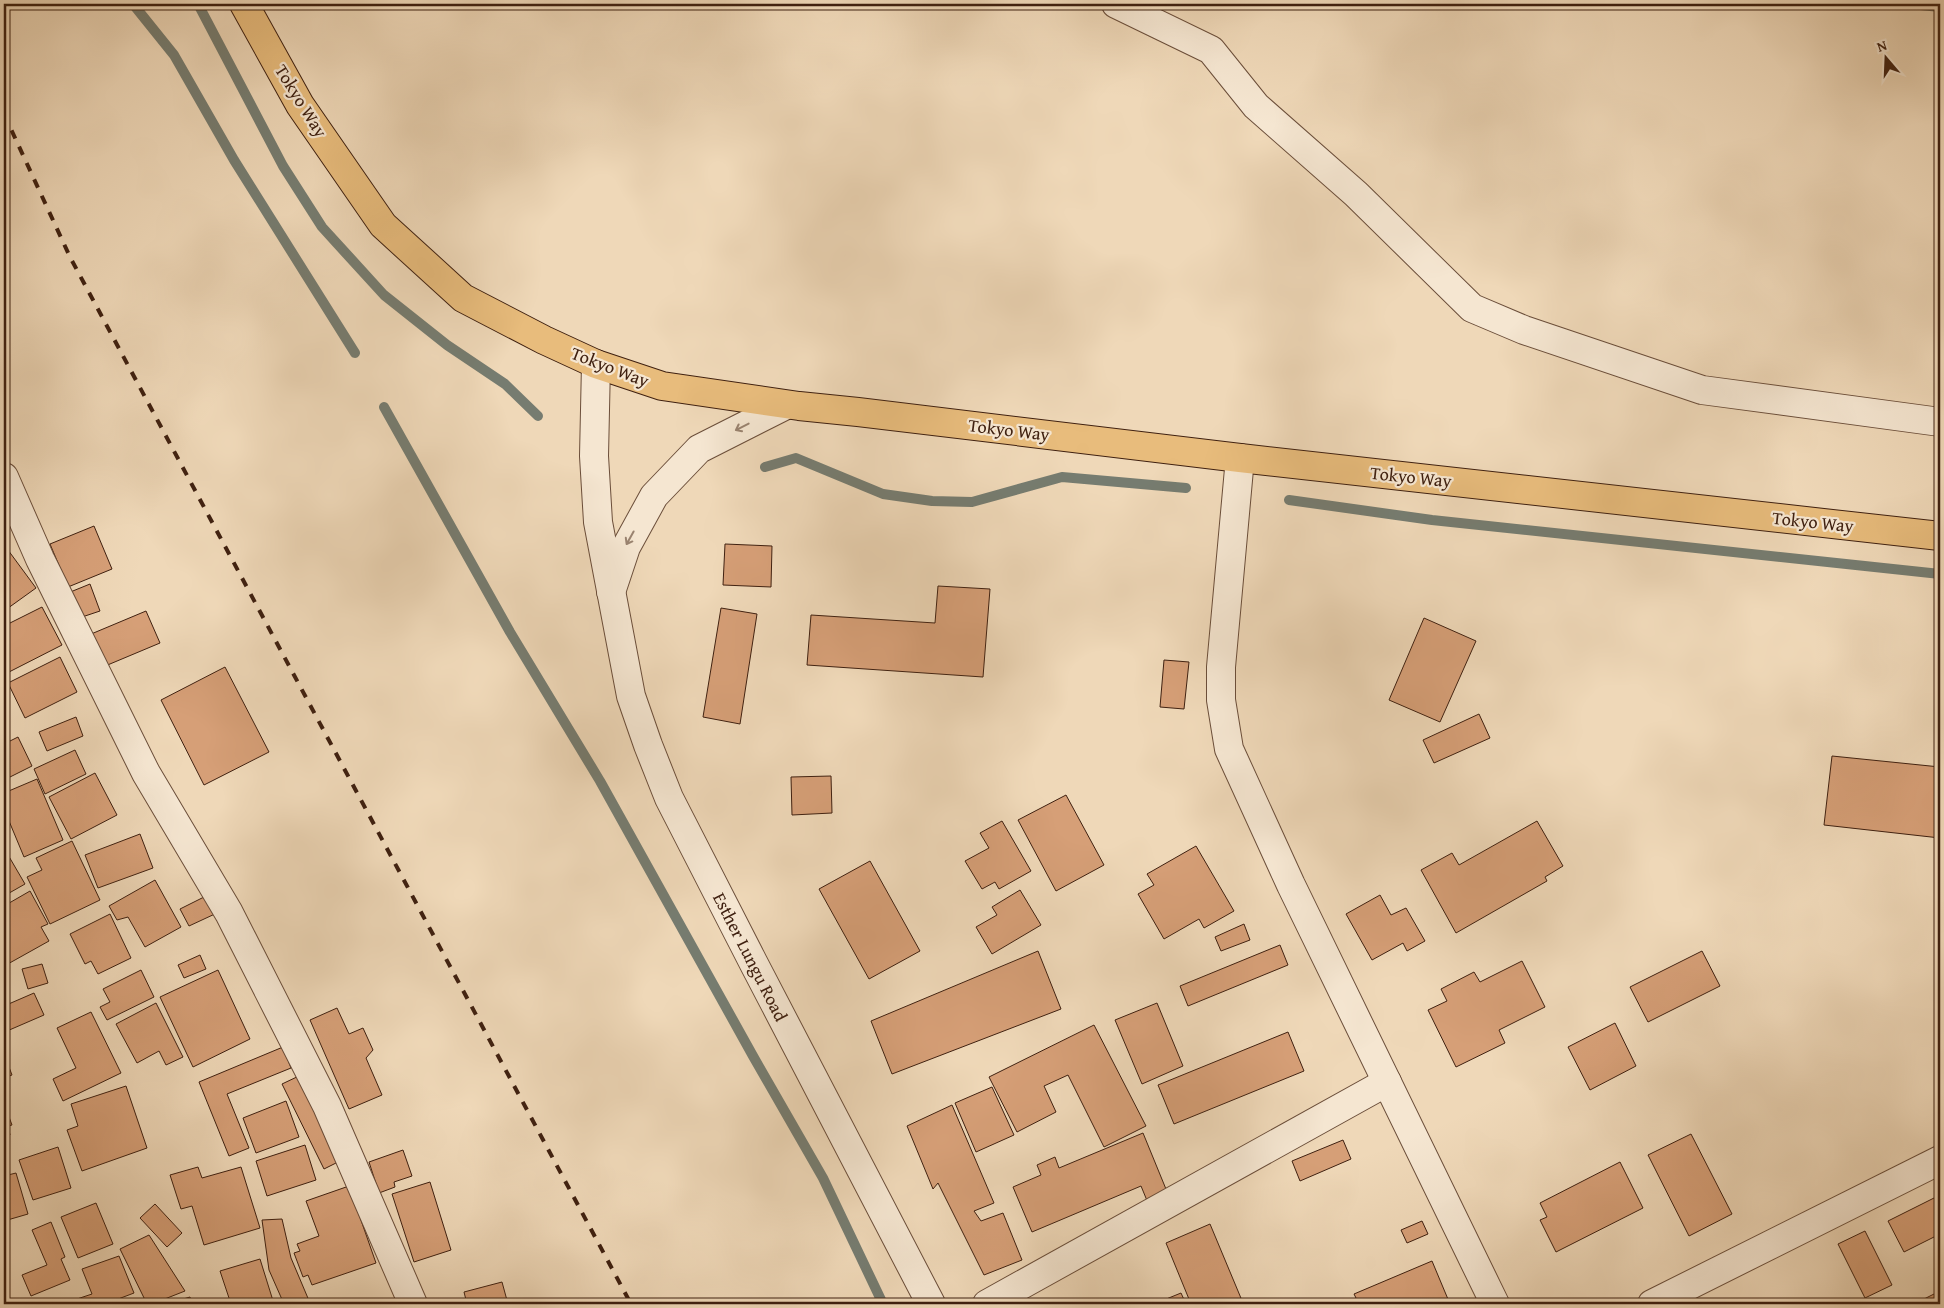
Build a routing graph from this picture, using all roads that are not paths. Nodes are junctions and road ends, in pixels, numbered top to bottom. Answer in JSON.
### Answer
{"nodes":[{"id":1,"x":244,"y":4,"type":"edge"},
{"id":2,"x":1116,"y":4,"type":"edge"},
{"id":3,"x":596,"y":364,"type":"junction"},
{"id":4,"x":786,"y":404,"type":"junction"},
{"id":5,"x":1940,"y":422,"type":"edge"},
{"id":6,"x":1240,"y":458,"type":"junction"},
{"id":7,"x":4,"y":477,"type":"edge"},
{"id":8,"x":1940,"y":536,"type":"edge"},
{"id":9,"x":610,"y":595,"type":"junction"},
{"id":10,"x":1387,"y":1082,"type":"junction"},
{"id":11,"x":1940,"y":1160,"type":"edge"},
{"id":12,"x":413,"y":1304,"type":"edge"},
{"id":13,"x":931,"y":1304,"type":"edge"},
{"id":14,"x":987,"y":1304,"type":"edge"},
{"id":15,"x":1495,"y":1304,"type":"edge"},
{"id":16,"x":1652,"y":1304,"type":"edge"}],
"edges":[{"from":1,"to":3,"type":"main road","name":"Tokyo Way"},
{"from":2,"to":5,"type":"street"},
{"from":3,"to":4,"type":"main road","name":"Tokyo Way"},
{"from":3,"to":9,"type":"street","name":"Esther Lungu Road"},
{"from":4,"to":6,"type":"main road","name":"Tokyo Way"},
{"from":4,"to":9,"type":"street","one_way":true},
{"from":6,"to":8,"type":"main road","name":"Tokyo Way"},
{"from":6,"to":10,"type":"street"},
{"from":7,"to":12,"type":"street"},
{"from":9,"to":13,"type":"street","name":"Esther Lungu Road"},
{"from":10,"to":14,"type":"street"},
{"from":10,"to":15,"type":"street"},
{"from":11,"to":16,"type":"street"}]}
